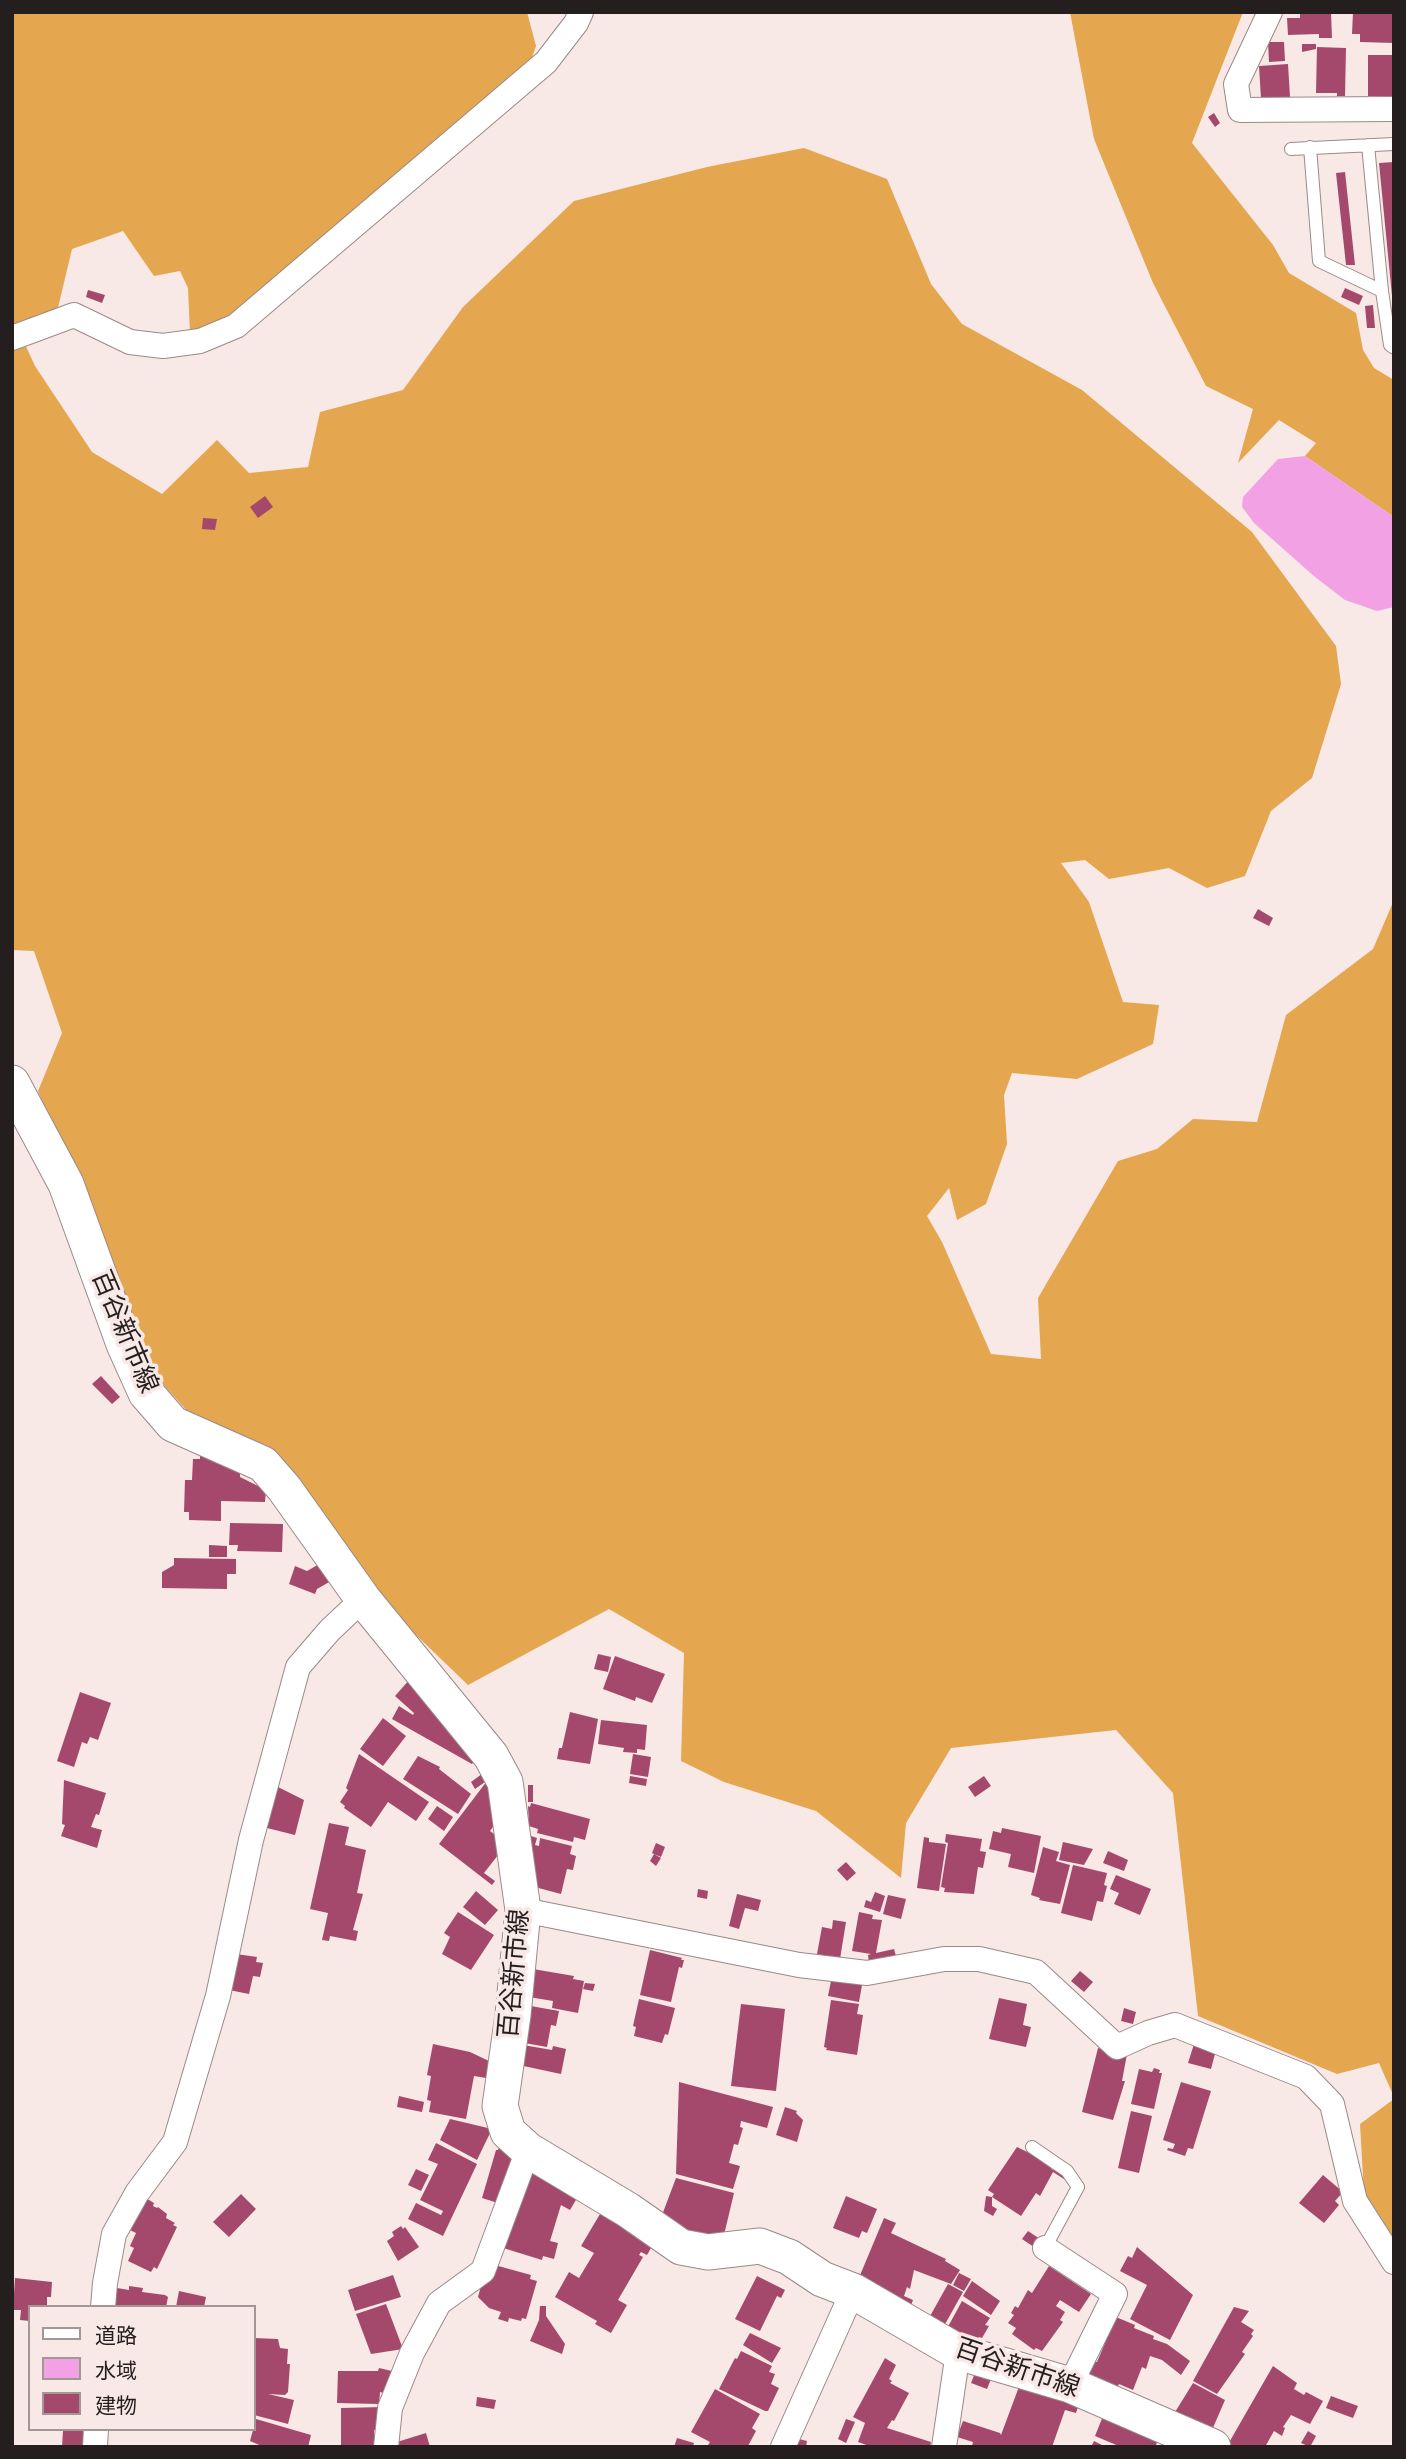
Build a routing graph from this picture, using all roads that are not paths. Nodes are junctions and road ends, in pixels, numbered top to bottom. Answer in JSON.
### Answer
{"nodes":[{"id":1,"x":581,"y":12,"type":"edge"},
{"id":2,"x":1269,"y":12,"type":"edge"},
{"id":3,"x":1394,"y":109,"type":"edge"},
{"id":4,"x":1394,"y":144,"type":"edge"},
{"id":5,"x":1368,"y":145,"type":"junction"},
{"id":6,"x":1310,"y":147,"type":"junction"},
{"id":7,"x":1291,"y":149,"type":"dead end"},
{"id":8,"x":1382,"y":291,"type":"junction"},
{"id":9,"x":12,"y":338,"type":"edge"},
{"id":10,"x":1394,"y":348,"type":"edge"},
{"id":11,"x":12,"y":1083,"type":"edge"},
{"id":12,"x":363,"y":1599,"type":"junction"},
{"id":13,"x":523,"y":1909,"type":"junction"},
{"id":14,"x":1032,"y":2147,"type":"dead end"},
{"id":15,"x":528,"y":2150,"type":"junction"},
{"id":16,"x":1045,"y":2248,"type":"joint"},
{"id":17,"x":1394,"y":2262,"type":"edge"},
{"id":18,"x":853,"y":2291,"type":"junction"},
{"id":19,"x":103,"y":2305,"type":"edge"},
{"id":20,"x":958,"y":2352,"type":"junction"},
{"id":21,"x":1070,"y":2385,"type":"junction"},
{"id":22,"x":1203,"y":2445,"type":"edge"},
{"id":23,"x":386,"y":2447,"type":"edge"},
{"id":24,"x":783,"y":2447,"type":"edge"},
{"id":25,"x":944,"y":2447,"type":"edge"}],
"edges":[{"from":1,"to":9,"type":"street"},
{"from":2,"to":3,"type":"street"},
{"from":4,"to":5,"type":"lane"},
{"from":5,"to":6,"type":"lane"},
{"from":5,"to":8,"type":"lane"},
{"from":6,"to":7,"type":"lane"},
{"from":6,"to":8,"type":"lane"},
{"from":8,"to":10,"type":"lane"},
{"from":11,"to":12,"type":"main road","name":"百谷新市線"},
{"from":12,"to":13,"type":"main road","name":"百谷新市線"},
{"from":12,"to":19,"type":"street"},
{"from":13,"to":15,"type":"main road","name":"百谷新市線"},
{"from":13,"to":17,"type":"street"},
{"from":14,"to":16,"type":"lane"},
{"from":15,"to":18,"type":"main road","name":"百谷新市線"},
{"from":15,"to":23,"type":"street"},
{"from":16,"to":21,"type":"street"},
{"from":18,"to":20,"type":"main road","name":"百谷新市線"},
{"from":18,"to":24,"type":"street"},
{"from":20,"to":21,"type":"main road","name":"百谷新市線"},
{"from":20,"to":25,"type":"street"},
{"from":21,"to":22,"type":"main road","name":"百谷新市線"}]}
